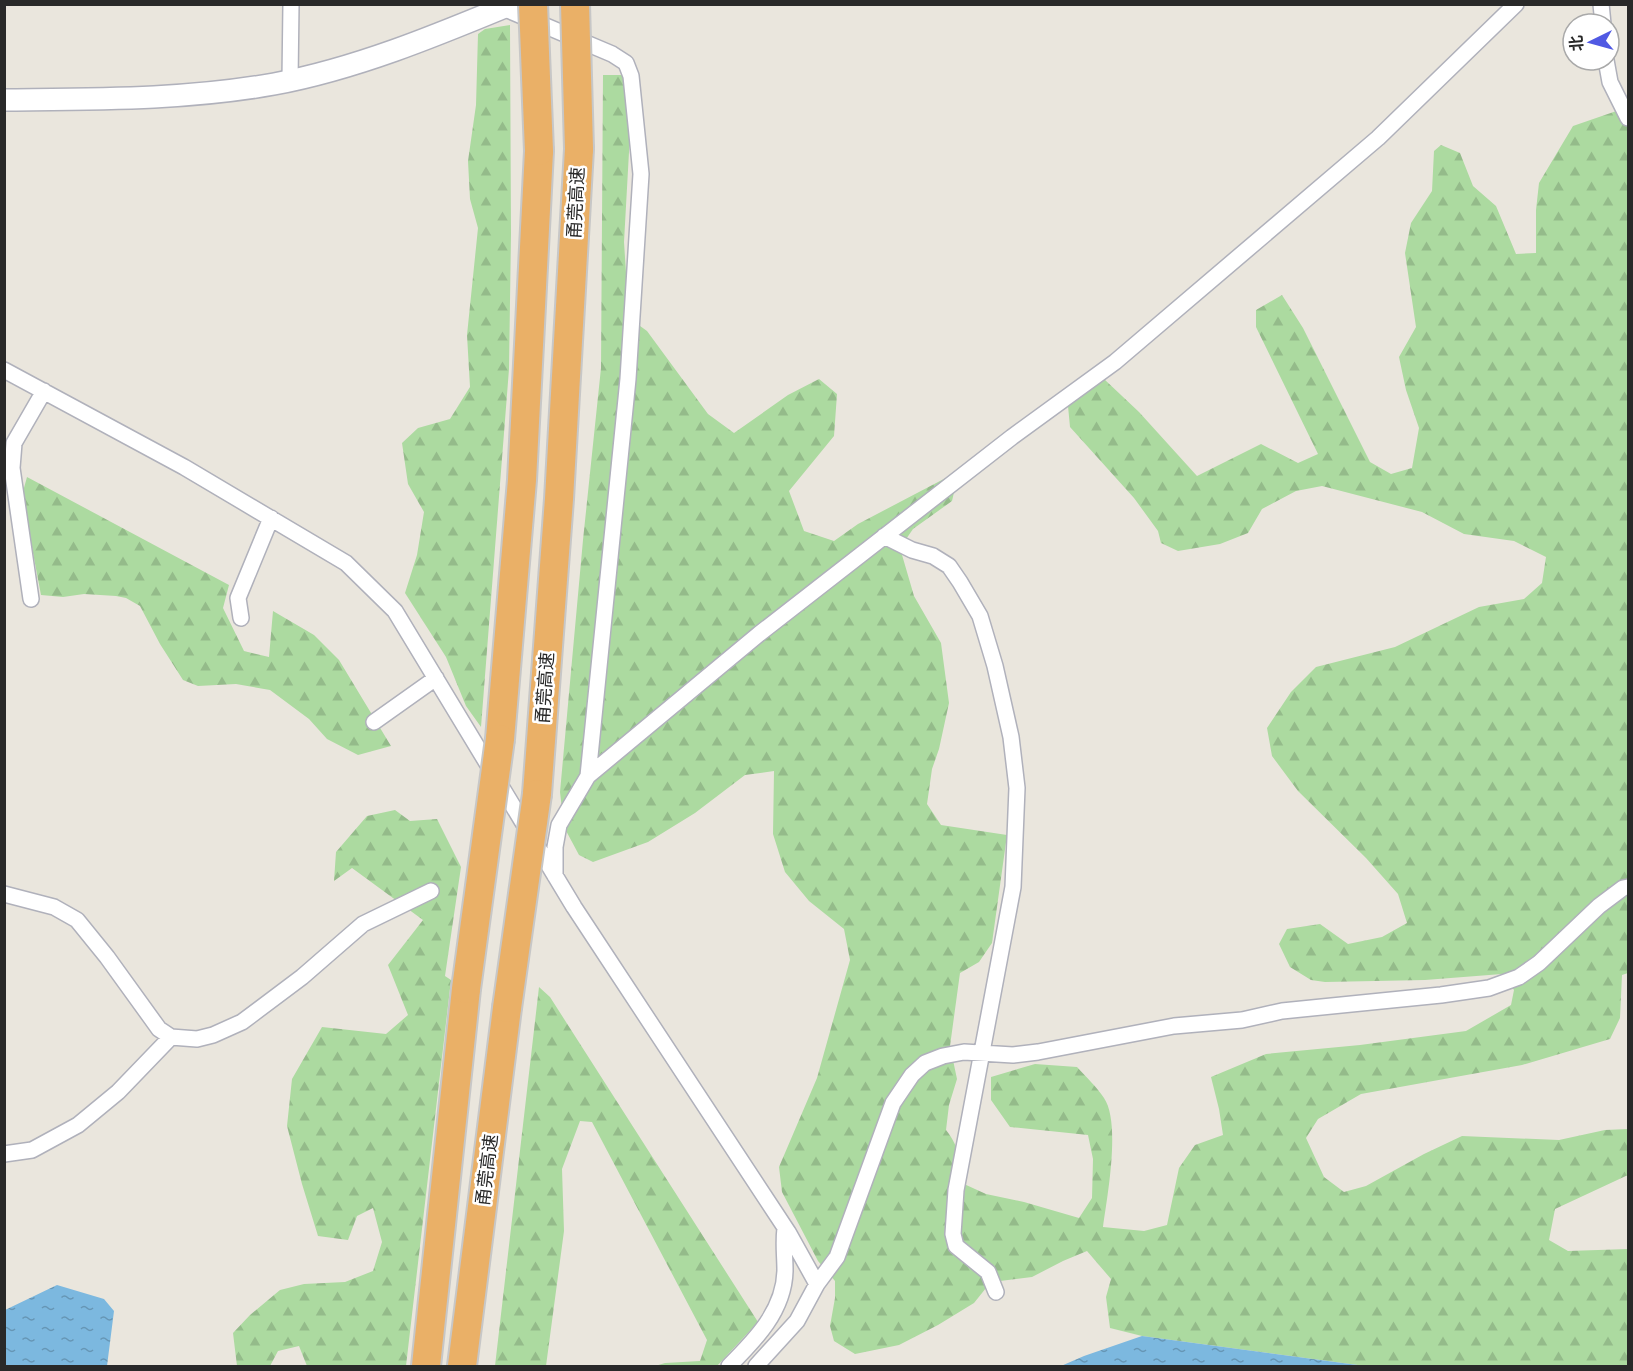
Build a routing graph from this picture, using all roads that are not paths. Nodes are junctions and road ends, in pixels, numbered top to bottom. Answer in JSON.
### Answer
{"nodes":[{"id":1,"x":291,"y":4,"type":"edge"},
{"id":2,"x":533,"y":4,"type":"edge"},
{"id":3,"x":575,"y":4,"type":"edge"},
{"id":4,"x":1516,"y":4,"type":"edge"},
{"id":5,"x":507,"y":6,"type":"edge"},
{"id":6,"x":1608,"y":72,"type":"edge"},
{"id":7,"x":290,"y":80,"type":"junction"},
{"id":8,"x":4,"y":100,"type":"edge"},
{"id":9,"x":1629,"y":118,"type":"edge"},
{"id":10,"x":4,"y":370,"type":"edge"},
{"id":11,"x":44,"y":391,"type":"junction"},
{"id":12,"x":271,"y":518,"type":"junction"},
{"id":13,"x":884,"y":536,"type":"junction"},
{"id":14,"x":31,"y":599,"type":"dead end"},
{"id":15,"x":241,"y":618,"type":"dead end"},
{"id":16,"x":436,"y":678,"type":"junction"},
{"id":17,"x":374,"y":722,"type":"dead end"},
{"id":18,"x":588,"y":776,"type":"junction"},
{"id":19,"x":555,"y":876,"type":"junction"},
{"id":20,"x":1629,"y":887,"type":"edge"},
{"id":21,"x":431,"y":891,"type":"dead end"},
{"id":22,"x":4,"y":894,"type":"edge"},
{"id":23,"x":171,"y":1037,"type":"junction"},
{"id":24,"x":981,"y":1053,"type":"junction"},
{"id":25,"x":4,"y":1154,"type":"edge"},
{"id":26,"x":785,"y":1228,"type":"junction"},
{"id":27,"x":817,"y":1284,"type":"junction"},
{"id":28,"x":996,"y":1292,"type":"dead end"},
{"id":29,"x":426,"y":1366,"type":"edge"},
{"id":30,"x":462,"y":1366,"type":"edge"},
{"id":31,"x":729,"y":1366,"type":"edge"},
{"id":32,"x":756,"y":1366,"type":"edge"}],
"edges":[{"from":1,"to":7,"type":"street"},
{"from":2,"to":29,"type":"highway","bridge":true},
{"from":3,"to":30,"type":"highway","name":"甬莞高速","bridge":true},
{"from":4,"to":13,"type":"street"},
{"from":5,"to":7,"type":"main road"},
{"from":5,"to":18,"type":"street"},
{"from":6,"to":9,"type":"street"},
{"from":7,"to":8,"type":"main road"},
{"from":10,"to":11,"type":"street"},
{"from":11,"to":12,"type":"street"},
{"from":11,"to":14,"type":"street"},
{"from":12,"to":15,"type":"street"},
{"from":12,"to":16,"type":"street"},
{"from":13,"to":18,"type":"street"},
{"from":13,"to":24,"type":"street"},
{"from":16,"to":17,"type":"street"},
{"from":16,"to":19,"type":"street"},
{"from":18,"to":19,"type":"street"},
{"from":19,"to":26,"type":"street"},
{"from":20,"to":24,"type":"street"},
{"from":21,"to":23,"type":"street"},
{"from":22,"to":23,"type":"street"},
{"from":23,"to":25,"type":"street"},
{"from":24,"to":27,"type":"street"},
{"from":24,"to":28,"type":"street"},
{"from":26,"to":27,"type":"street"},
{"from":26,"to":31,"type":"street"},
{"from":27,"to":32,"type":"street"}]}
